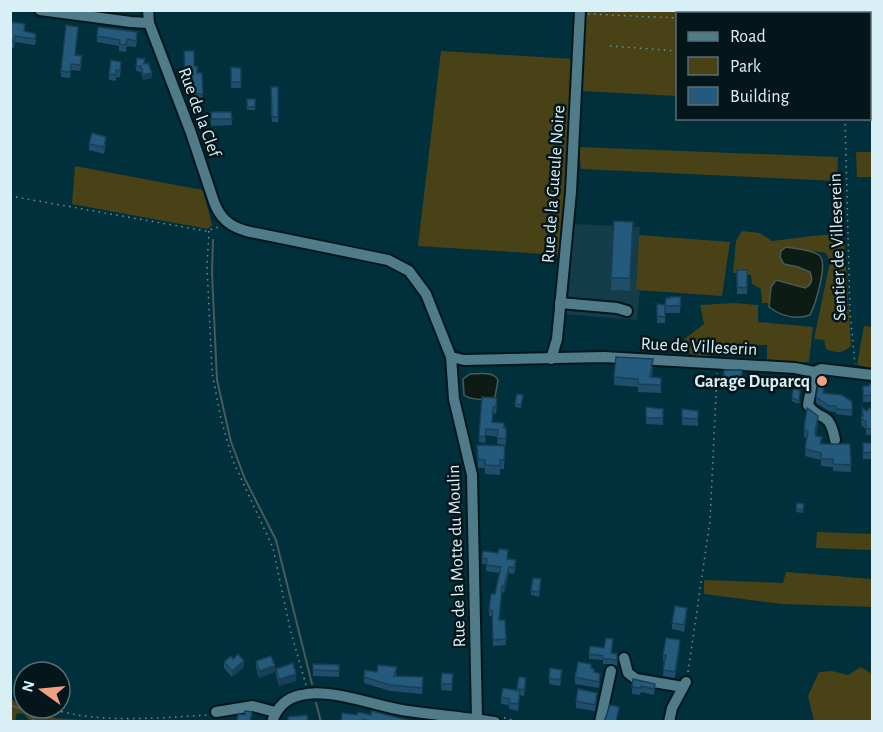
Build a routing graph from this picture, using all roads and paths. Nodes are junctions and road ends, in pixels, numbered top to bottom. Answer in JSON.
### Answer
{"nodes":[{"id":1,"x":40,"y":10,"type":"edge"},
{"id":2,"x":148,"y":10,"type":"edge"},
{"id":3,"x":583,"y":12,"type":"edge"},
{"id":4,"x":676,"y":18,"type":"edge"},
{"id":5,"x":149,"y":23,"type":"junction"},
{"id":6,"x":610,"y":46,"type":"dead end"},
{"id":7,"x":676,"y":51,"type":"edge"},
{"id":8,"x":845,"y":120,"type":"edge"},
{"id":9,"x":10,"y":196,"type":"edge"},
{"id":10,"x":226,"y":222,"type":"junction"},
{"id":11,"x":209,"y":231,"type":"junction"},
{"id":12,"x":560,"y":303,"type":"junction"},
{"id":13,"x":627,"y":311,"type":"dead end"},
{"id":14,"x":451,"y":357,"type":"junction"},
{"id":15,"x":551,"y":359,"type":"junction"},
{"id":16,"x":718,"y":365,"type":"junction"},
{"id":17,"x":814,"y":372,"type":"junction"},
{"id":18,"x":854,"y":374,"type":"junction"},
{"id":19,"x":873,"y":375,"type":"edge"},
{"id":20,"x":835,"y":440,"type":"dead end"},
{"id":21,"x":624,"y":658,"type":"dead end"},
{"id":22,"x":611,"y":671,"type":"dead end"},
{"id":23,"x":685,"y":684,"type":"junction"},
{"id":24,"x":307,"y":688,"type":"dead end"},
{"id":25,"x":216,"y":712,"type":"joint"},
{"id":26,"x":72,"y":715,"type":"edge"},
{"id":27,"x":274,"y":717,"type":"edge"},
{"id":28,"x":477,"y":719,"type":"junction"},
{"id":29,"x":495,"y":722,"type":"edge"},
{"id":30,"x":600,"y":722,"type":"edge"},
{"id":31,"x":669,"y":722,"type":"edge"}],
"edges":[{"from":1,"to":5,"type":"street"},
{"from":2,"to":5,"type":"street","name":"Rue de la Clef"},
{"from":3,"to":4,"type":"path"},
{"from":3,"to":12,"type":"street","name":"Rue de la Gueule Noire"},
{"from":5,"to":10,"type":"street","name":"Rue de la Clef"},
{"from":6,"to":7,"type":"path"},
{"from":8,"to":18,"type":"path","name":"Sentier de Villeserein"},
{"from":9,"to":11,"type":"path"},
{"from":10,"to":11,"type":"path"},
{"from":10,"to":14,"type":"street","name":"Rue de la Motte du Moulin"},
{"from":11,"to":24,"type":"path"},
{"from":12,"to":13,"type":"street"},
{"from":12,"to":15,"type":"street","name":"Rue de la Gueule Noire"},
{"from":14,"to":15,"type":"street","name":"Rue de Villeserin"},
{"from":14,"to":28,"type":"street","name":"Rue de la Motte du Moulin"},
{"from":15,"to":16,"type":"street","name":"Rue de Villeserin"},
{"from":16,"to":17,"type":"street","name":"Rue de Villeserin"},
{"from":16,"to":23,"type":"path"},
{"from":17,"to":18,"type":"street","name":"Rue de Villeserin"},
{"from":17,"to":20,"type":"street"},
{"from":18,"to":19,"type":"street","name":"Rue de Villeserin"},
{"from":21,"to":23,"type":"street"},
{"from":22,"to":30,"type":"street"},
{"from":23,"to":31,"type":"street"},
{"from":25,"to":26,"type":"path"},
{"from":25,"to":27,"type":"street"},
{"from":27,"to":28,"type":"street"},
{"from":28,"to":29,"type":"street"}]}
